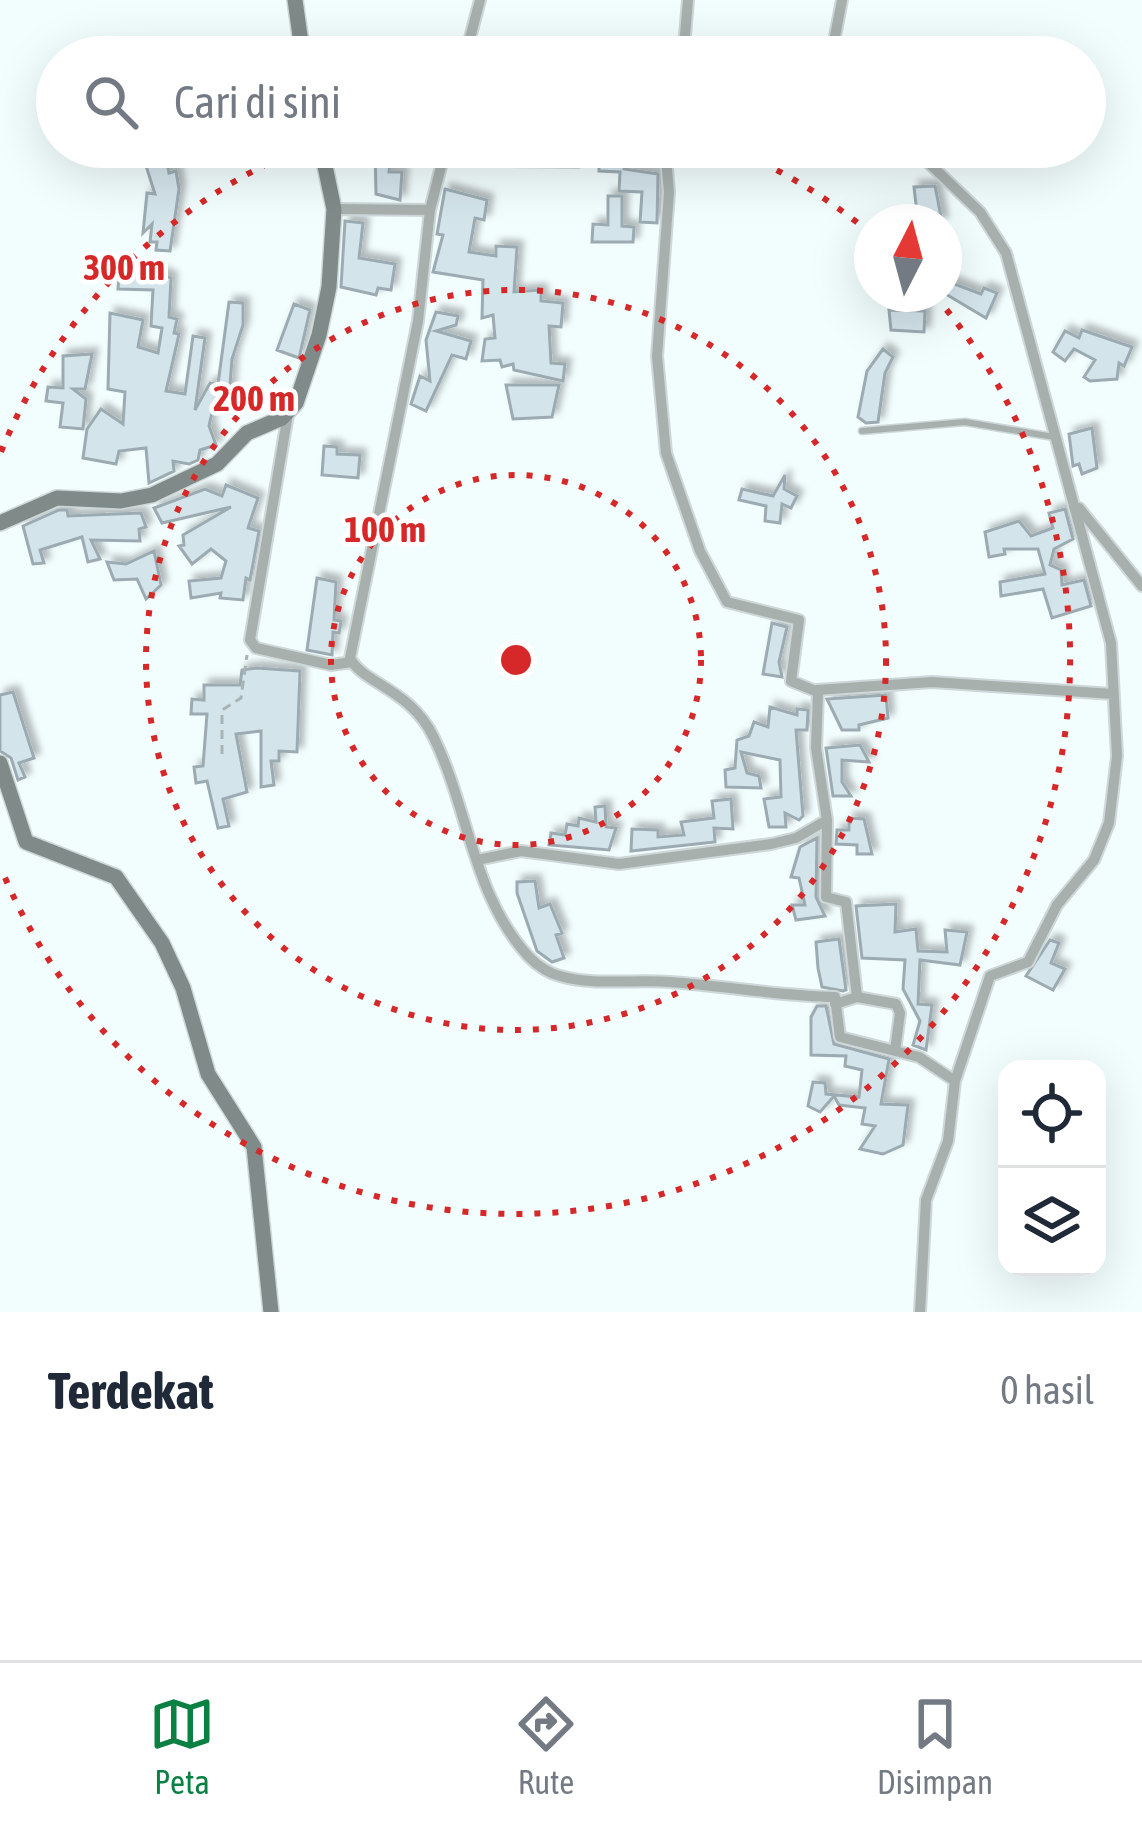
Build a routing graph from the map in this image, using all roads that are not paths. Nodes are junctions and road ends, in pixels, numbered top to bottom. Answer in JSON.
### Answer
{"nodes":[{"id":1,"x":295,"y":0,"type":"edge"},
{"id":2,"x":480,"y":0,"type":"edge"},
{"id":3,"x":688,"y":0,"type":"edge"},
{"id":4,"x":842,"y":0,"type":"edge"},
{"id":5,"x":300,"y":36,"type":"edge"},
{"id":6,"x":471,"y":36,"type":"edge"},
{"id":7,"x":685,"y":36,"type":"edge"},
{"id":8,"x":835,"y":36,"type":"edge"},
{"id":9,"x":325,"y":168,"type":"edge"},
{"id":10,"x":440,"y":168,"type":"edge"},
{"id":11,"x":667,"y":168,"type":"edge"},
{"id":12,"x":934,"y":168,"type":"edge"},
{"id":13,"x":334,"y":209,"type":"junction"},
{"id":14,"x":430,"y":210,"type":"junction"},
{"id":15,"x":288,"y":411,"type":"junction"},
{"id":16,"x":862,"y":431,"type":"dead end"},
{"id":17,"x":1054,"y":437,"type":"junction"},
{"id":18,"x":1077,"y":506,"type":"junction"},
{"id":19,"x":0,"y":523,"type":"edge"},
{"id":20,"x":1142,"y":586,"type":"edge"},
{"id":21,"x":352,"y":662,"type":"junction"},
{"id":22,"x":817,"y":690,"type":"junction"},
{"id":23,"x":1113,"y":694,"type":"junction"},
{"id":24,"x":0,"y":763,"type":"edge"},
{"id":25,"x":827,"y":820,"type":"junction"},
{"id":26,"x":477,"y":860,"type":"junction"},
{"id":27,"x":857,"y":997,"type":"junction"},
{"id":28,"x":836,"y":1004,"type":"junction"},
{"id":29,"x":896,"y":1051,"type":"junction"},
{"id":30,"x":955,"y":1081,"type":"junction"},
{"id":31,"x":272,"y":1312,"type":"edge"},
{"id":32,"x":920,"y":1312,"type":"edge"}],
"edges":[{"from":1,"to":5,"type":"street"},
{"from":2,"to":6,"type":"street"},
{"from":3,"to":7,"type":"street"},
{"from":4,"to":8,"type":"street"},
{"from":9,"to":13,"type":"street"},
{"from":10,"to":14,"type":"street"},
{"from":11,"to":22,"type":"street"},
{"from":12,"to":17,"type":"street"},
{"from":13,"to":14,"type":"street"},
{"from":13,"to":15,"type":"street"},
{"from":14,"to":21,"type":"street"},
{"from":15,"to":19,"type":"street"},
{"from":15,"to":21,"type":"street"},
{"from":16,"to":17,"type":"lane"},
{"from":17,"to":18,"type":"street"},
{"from":18,"to":20,"type":"street"},
{"from":18,"to":23,"type":"street"},
{"from":21,"to":26,"type":"street"},
{"from":22,"to":23,"type":"street"},
{"from":22,"to":25,"type":"street"},
{"from":23,"to":30,"type":"street"},
{"from":24,"to":31,"type":"street"},
{"from":25,"to":26,"type":"street"},
{"from":25,"to":27,"type":"street"},
{"from":26,"to":28,"type":"street"},
{"from":27,"to":28,"type":"street"},
{"from":27,"to":29,"type":"street"},
{"from":28,"to":29,"type":"street"},
{"from":29,"to":30,"type":"street"},
{"from":30,"to":32,"type":"street"}]}
